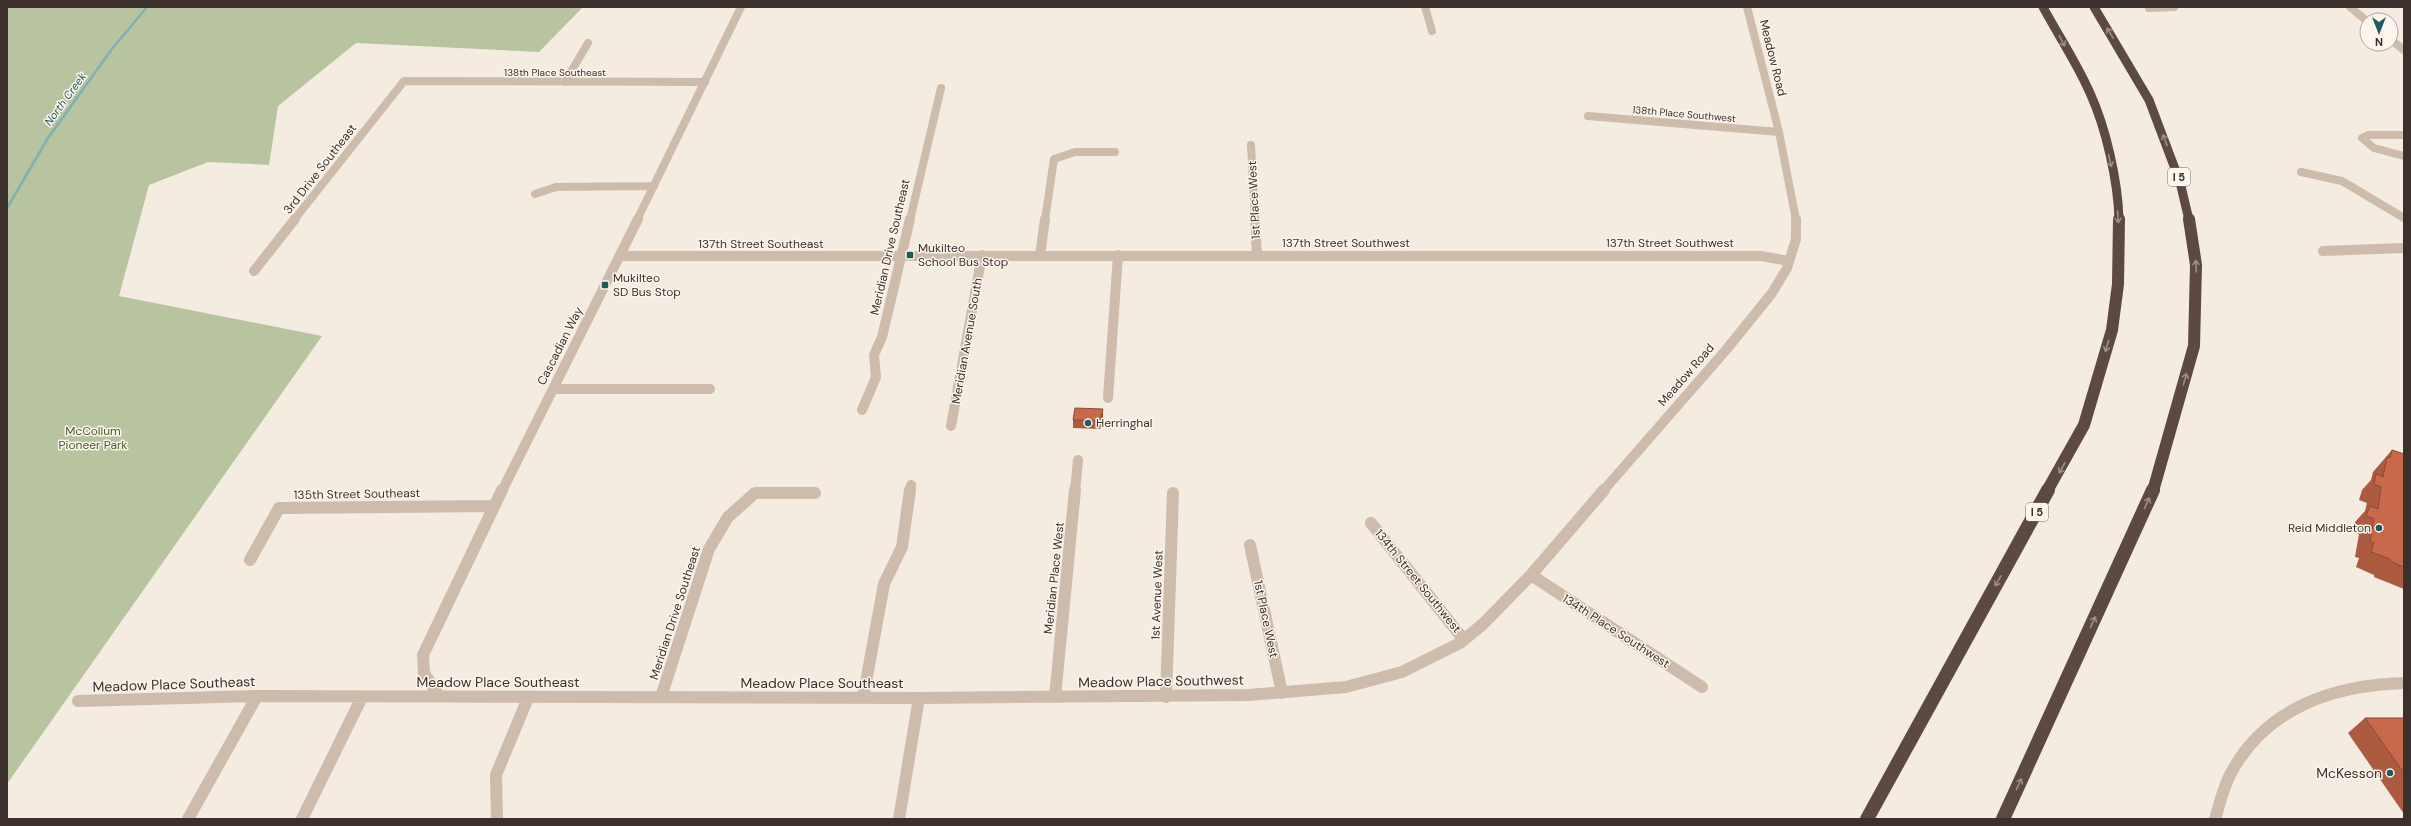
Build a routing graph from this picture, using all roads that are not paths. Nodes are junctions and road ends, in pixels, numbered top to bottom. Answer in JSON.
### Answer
{"nodes":[{"id":1,"x":741,"y":7,"type":"edge"},
{"id":2,"x":1425,"y":7,"type":"edge"},
{"id":3,"x":1747,"y":7,"type":"edge"},
{"id":4,"x":2043,"y":7,"type":"edge"},
{"id":5,"x":2094,"y":7,"type":"edge"},
{"id":6,"x":2174,"y":7,"type":"edge"},
{"id":7,"x":2350,"y":7,"type":"edge"},
{"id":8,"x":2149,"y":8,"type":"edge"},
{"id":9,"x":2359,"y":14,"type":"edge"},
{"id":10,"x":1432,"y":31,"type":"dead end"},
{"id":11,"x":588,"y":43,"type":"dead end"},
{"id":12,"x":404,"y":81,"type":"joint"},
{"id":13,"x":565,"y":82,"type":"junction"},
{"id":14,"x":705,"y":82,"type":"junction"},
{"id":15,"x":942,"y":88,"type":"dead end"},
{"id":16,"x":1588,"y":116,"type":"dead end"},
{"id":17,"x":1779,"y":132,"type":"junction"},
{"id":18,"x":2404,"y":135,"type":"edge"},
{"id":19,"x":1251,"y":145,"type":"dead end"},
{"id":20,"x":1115,"y":152,"type":"dead end"},
{"id":21,"x":2404,"y":156,"type":"edge"},
{"id":22,"x":2301,"y":172,"type":"dead end"},
{"id":23,"x":654,"y":186,"type":"junction"},
{"id":24,"x":535,"y":194,"type":"dead end"},
{"id":25,"x":2404,"y":218,"type":"edge"},
{"id":26,"x":2404,"y":248,"type":"edge"},
{"id":27,"x":2322,"y":251,"type":"dead end"},
{"id":28,"x":901,"y":255,"type":"junction"},
{"id":29,"x":982,"y":255,"type":"junction"},
{"id":30,"x":1040,"y":255,"type":"junction"},
{"id":31,"x":1118,"y":255,"type":"junction"},
{"id":32,"x":1257,"y":255,"type":"junction"},
{"id":33,"x":620,"y":256,"type":"junction"},
{"id":34,"x":1789,"y":261,"type":"junction"},
{"id":35,"x":254,"y":271,"type":"dead end"},
{"id":36,"x":710,"y":389,"type":"dead end"},
{"id":37,"x":553,"y":390,"type":"junction"},
{"id":38,"x":1108,"y":398,"type":"dead end"},
{"id":39,"x":862,"y":410,"type":"dead end"},
{"id":40,"x":951,"y":426,"type":"dead end"},
{"id":41,"x":1078,"y":460,"type":"dead end"},
{"id":42,"x":911,"y":486,"type":"dead end"},
{"id":43,"x":815,"y":493,"type":"dead end"},
{"id":44,"x":1173,"y":493,"type":"dead end"},
{"id":45,"x":494,"y":506,"type":"junction"},
{"id":46,"x":1371,"y":523,"type":"dead end"},
{"id":47,"x":1250,"y":545,"type":"dead end"},
{"id":48,"x":250,"y":560,"type":"dead end"},
{"id":49,"x":1531,"y":575,"type":"junction"},
{"id":50,"x":1464,"y":640,"type":"junction"},
{"id":51,"x":1402,"y":672,"type":"joint"},
{"id":52,"x":2404,"y":684,"type":"edge"},
{"id":53,"x":1702,"y":687,"type":"dead end"},
{"id":54,"x":1282,"y":693,"type":"junction"},
{"id":55,"x":257,"y":696,"type":"junction"},
{"id":56,"x":439,"y":696,"type":"junction"},
{"id":57,"x":362,"y":697,"type":"junction"},
{"id":58,"x":661,"y":697,"type":"junction"},
{"id":59,"x":1055,"y":697,"type":"junction"},
{"id":60,"x":1166,"y":697,"type":"junction"},
{"id":61,"x":528,"y":698,"type":"junction"},
{"id":62,"x":863,"y":698,"type":"junction"},
{"id":63,"x":919,"y":698,"type":"junction"},
{"id":64,"x":78,"y":701,"type":"dead end"},
{"id":65,"x":188,"y":819,"type":"edge"},
{"id":66,"x":302,"y":819,"type":"edge"},
{"id":67,"x":497,"y":819,"type":"edge"},
{"id":68,"x":899,"y":819,"type":"edge"},
{"id":69,"x":1867,"y":819,"type":"edge"},
{"id":70,"x":2003,"y":819,"type":"edge"},
{"id":71,"x":2215,"y":819,"type":"edge"}],
"edges":[{"from":1,"to":14,"type":"street","name":"Cascadian Way"},
{"from":2,"to":10,"type":"street"},
{"from":3,"to":17,"type":"street","name":"Meadow Road"},
{"from":4,"to":69,"type":"highway","number":"I 5","one_way":true},
{"from":70,"to":5,"type":"highway","number":"I 5","one_way":true},
{"from":6,"to":8,"type":"street"},
{"from":7,"to":9,"type":"street"},
{"from":11,"to":13,"type":"street"},
{"from":12,"to":13,"type":"street","name":"138th Place Southeast"},
{"from":12,"to":35,"type":"street","name":"3rd Drive Southeast"},
{"from":13,"to":14,"type":"street","name":"138th Place Southeast"},
{"from":14,"to":23,"type":"street","name":"Cascadian Way"},
{"from":15,"to":28,"type":"street","name":"Meridian Drive Southeast"},
{"from":16,"to":17,"type":"street","name":"138th Place Southwest"},
{"from":17,"to":34,"type":"street","name":"Meadow Road"},
{"from":18,"to":21,"type":"street"},
{"from":19,"to":32,"type":"street","name":"1st Place West"},
{"from":20,"to":30,"type":"street"},
{"from":22,"to":25,"type":"street"},
{"from":23,"to":24,"type":"street"},
{"from":23,"to":33,"type":"street","name":"Cascadian Way"},
{"from":26,"to":27,"type":"street"},
{"from":28,"to":29,"type":"street","name":"137th Street Southwest"},
{"from":28,"to":33,"type":"street","name":"137th Street Southeast"},
{"from":28,"to":39,"type":"street","name":"Meridian Drive Southeast"},
{"from":29,"to":30,"type":"street","name":"137th Street Southwest"},
{"from":29,"to":40,"type":"street","name":"Meridian Avenue South"},
{"from":30,"to":31,"type":"street","name":"137th Street Southwest"},
{"from":31,"to":32,"type":"street","name":"137th Street Southwest"},
{"from":31,"to":38,"type":"street"},
{"from":32,"to":34,"type":"street","name":"137th Street Southwest"},
{"from":33,"to":37,"type":"street","name":"Cascadian Way"},
{"from":34,"to":49,"type":"street","name":"Meadow Road"},
{"from":36,"to":37,"type":"street"},
{"from":37,"to":45,"type":"street","name":"Cascadian Way"},
{"from":41,"to":59,"type":"street","name":"Meridian Place West"},
{"from":42,"to":62,"type":"street"},
{"from":43,"to":58,"type":"street","name":"Meridian Drive Southeast"},
{"from":44,"to":60,"type":"street","name":"1st Avenue West"},
{"from":45,"to":48,"type":"street","name":"135th Street Southeast"},
{"from":45,"to":56,"type":"street","name":"Cascadian Way"},
{"from":46,"to":50,"type":"street","name":"134th Street Southwest"},
{"from":47,"to":54,"type":"street","name":"1st Place West"},
{"from":49,"to":50,"type":"street","name":"Meadow Road"},
{"from":49,"to":53,"type":"street","name":"134th Place Southwest"},
{"from":50,"to":51,"type":"street","name":"Meadow Road"},
{"from":51,"to":54,"type":"street","name":"Meadow Place Southwest"},
{"from":52,"to":71,"type":"street"},
{"from":54,"to":60,"type":"street","name":"Meadow Place Southwest"},
{"from":55,"to":57,"type":"street","name":"Meadow Place Southeast"},
{"from":55,"to":64,"type":"street","name":"Meadow Place Southeast"},
{"from":55,"to":65,"type":"street"},
{"from":56,"to":57,"type":"street","name":"Meadow Place Southeast"},
{"from":56,"to":61,"type":"street","name":"Meadow Place Southeast"},
{"from":57,"to":66,"type":"street"},
{"from":58,"to":61,"type":"street","name":"Meadow Place Southeast"},
{"from":58,"to":62,"type":"street","name":"Meadow Place Southeast"},
{"from":59,"to":60,"type":"street","name":"Meadow Place Southwest"},
{"from":59,"to":63,"type":"street","name":"Meadow Place Southwest"},
{"from":61,"to":67,"type":"street"},
{"from":62,"to":63,"type":"street","name":"Meadow Place Southeast"},
{"from":63,"to":68,"type":"street"}]}
